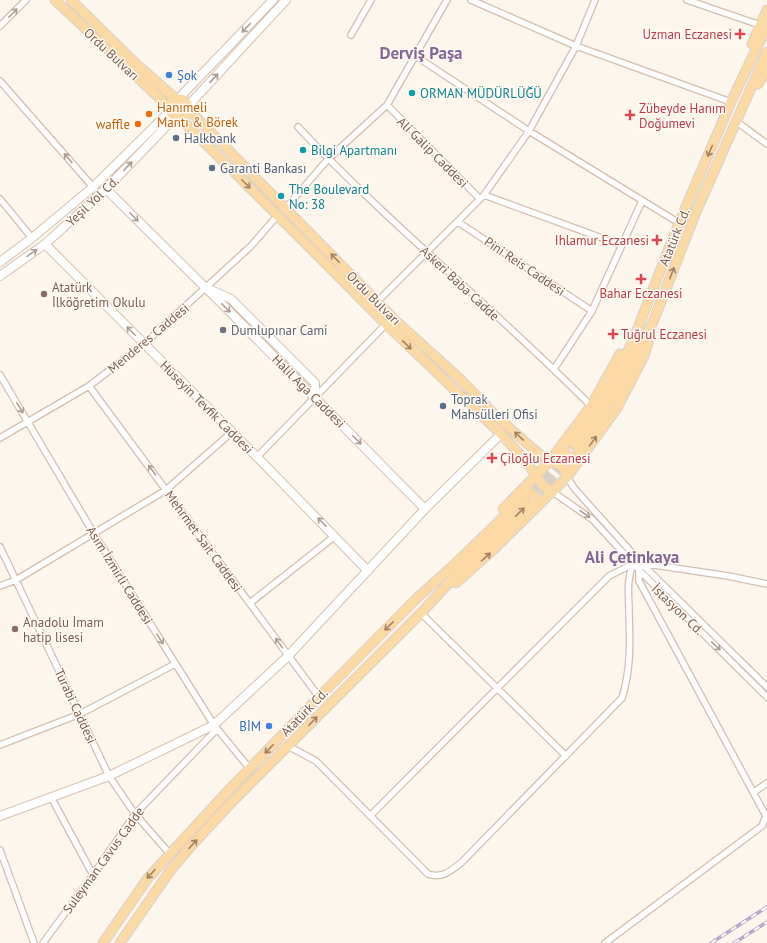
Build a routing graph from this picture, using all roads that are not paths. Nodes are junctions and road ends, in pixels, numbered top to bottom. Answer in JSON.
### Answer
{"nodes":[{"id":1,"x":26,"y":0,"type":"edge"},
{"id":2,"x":54,"y":0,"type":"edge"},
{"id":3,"x":70,"y":0,"type":"edge"},
{"id":4,"x":273,"y":0,"type":"edge"},
{"id":5,"x":286,"y":0,"type":"edge"},
{"id":6,"x":371,"y":0,"type":"edge"},
{"id":7,"x":447,"y":0,"type":"edge"},
{"id":8,"x":471,"y":0,"type":"edge"},
{"id":9,"x":595,"y":0,"type":"edge"},
{"id":10,"x":687,"y":0,"type":"edge"},
{"id":11,"x":767,"y":10,"type":"edge"},
{"id":12,"x":764,"y":25,"type":"edge"},
{"id":13,"x":0,"y":26,"type":"edge"},
{"id":14,"x":351,"y":35,"type":"dead end"},
{"id":15,"x":576,"y":46,"type":"junction"},
{"id":16,"x":767,"y":52,"type":"edge"},
{"id":17,"x":414,"y":55,"type":"junction"},
{"id":18,"x":767,"y":69,"type":"edge"},
{"id":19,"x":0,"y":81,"type":"edge"},
{"id":20,"x":177,"y":99,"type":"junction"},
{"id":21,"x":732,"y":102,"type":"junction"},
{"id":22,"x":386,"y":105,"type":"junction"},
{"id":23,"x":188,"y":108,"type":"junction"},
{"id":24,"x":174,"y":113,"type":"junction"},
{"id":25,"x":737,"y":122,"type":"junction"},
{"id":26,"x":298,"y":127,"type":"dead end"},
{"id":27,"x":529,"y":131,"type":"junction"},
{"id":28,"x":767,"y":144,"type":"edge"},
{"id":29,"x":328,"y":159,"type":"junction"},
{"id":30,"x":93,"y":187,"type":"junction"},
{"id":31,"x":106,"y":190,"type":"junction"},
{"id":32,"x":482,"y":197,"type":"junction"},
{"id":33,"x":0,"y":199,"type":"edge"},
{"id":34,"x":642,"y":201,"type":"junction"},
{"id":35,"x":285,"y":209,"type":"junction"},
{"id":36,"x":277,"y":216,"type":"junction"},
{"id":37,"x":458,"y":222,"type":"junction"},
{"id":38,"x":679,"y":223,"type":"junction"},
{"id":39,"x":32,"y":238,"type":"junction"},
{"id":40,"x":45,"y":244,"type":"junction"},
{"id":41,"x":621,"y":245,"type":"junction"},
{"id":42,"x":427,"y":253,"type":"junction"},
{"id":43,"x":0,"y":262,"type":"edge"},
{"id":44,"x":0,"y":276,"type":"edge"},
{"id":45,"x":206,"y":288,"type":"junction"},
{"id":46,"x":377,"y":302,"type":"junction"},
{"id":47,"x":592,"y":311,"type":"junction"},
{"id":48,"x":643,"y":313,"type":"junction"},
{"id":49,"x":386,"y":324,"type":"junction"},
{"id":50,"x":144,"y":344,"type":"junction"},
{"id":51,"x":554,"y":369,"type":"junction"},
{"id":52,"x":0,"y":375,"type":"edge"},
{"id":53,"x":89,"y":386,"type":"junction"},
{"id":54,"x":315,"y":397,"type":"junction"},
{"id":55,"x":591,"y":406,"type":"junction"},
{"id":56,"x":28,"y":421,"type":"junction"},
{"id":57,"x":232,"y":432,"type":"junction"},
{"id":58,"x":501,"y":434,"type":"junction"},
{"id":59,"x":0,"y":438,"type":"edge"},
{"id":60,"x":573,"y":448,"type":"junction"},
{"id":61,"x":257,"y":457,"type":"junction"},
{"id":62,"x":548,"y":462,"type":"junction"},
{"id":63,"x":536,"y":475,"type":"junction"},
{"id":64,"x":567,"y":477,"type":"junction"},
{"id":65,"x":166,"y":490,"type":"junction"},
{"id":66,"x":553,"y":492,"type":"junction"},
{"id":67,"x":528,"y":500,"type":"junction"},
{"id":68,"x":425,"y":509,"type":"junction"},
{"id":69,"x":94,"y":534,"type":"junction"},
{"id":70,"x":335,"y":536,"type":"junction"},
{"id":71,"x":0,"y":547,"type":"edge"},
{"id":72,"x":641,"y":563,"type":"junction"},
{"id":73,"x":633,"y":564,"type":"junction"},
{"id":74,"x":639,"y":570,"type":"junction"},
{"id":75,"x":368,"y":571,"type":"junction"},
{"id":76,"x":16,"y":580,"type":"junction"},
{"id":77,"x":767,"y":584,"type":"edge"},
{"id":78,"x":0,"y":586,"type":"edge"},
{"id":79,"x":250,"y":603,"type":"junction"},
{"id":80,"x":423,"y":611,"type":"junction"},
{"id":81,"x":288,"y":656,"type":"junction"},
{"id":82,"x":175,"y":664,"type":"junction"},
{"id":83,"x":767,"y":687,"type":"edge"},
{"id":84,"x":497,"y":688,"type":"junction"},
{"id":85,"x":319,"y":697,"type":"junction"},
{"id":86,"x":767,"y":697,"type":"edge"},
{"id":87,"x":80,"y":714,"type":"junction"},
{"id":88,"x":215,"y":727,"type":"junction"},
{"id":89,"x":0,"y":745,"type":"edge"},
{"id":90,"x":288,"y":746,"type":"junction"},
{"id":91,"x":566,"y":756,"type":"junction"},
{"id":92,"x":250,"y":769,"type":"junction"},
{"id":93,"x":109,"y":776,"type":"junction"},
{"id":94,"x":767,"y":783,"type":"edge"},
{"id":95,"x":754,"y":792,"type":"junction"},
{"id":96,"x":51,"y":797,"type":"junction"},
{"id":97,"x":135,"y":814,"type":"junction"},
{"id":98,"x":0,"y":816,"type":"edge"},
{"id":99,"x":370,"y":816,"type":"junction"},
{"id":100,"x":0,"y":850,"type":"edge"},
{"id":101,"x":170,"y":854,"type":"junction"},
{"id":102,"x":93,"y":875,"type":"junction"},
{"id":103,"x":34,"y":943,"type":"edge"},
{"id":104,"x":43,"y":943,"type":"edge"},
{"id":105,"x":103,"y":943,"type":"edge"},
{"id":106,"x":120,"y":943,"type":"edge"},
{"id":107,"x":605,"y":943,"type":"edge"}],
"edges":[{"from":13,"to":1,"type":"street","one_way":true},
{"from":2,"to":24,"type":"main road","name":"Ordu Bulvarı"},
{"from":3,"to":20,"type":"main road","name":"Ordu Bulvarı"},
{"from":4,"to":20,"type":"street","one_way":true},
{"from":23,"to":5,"type":"street","one_way":true},
{"from":6,"to":14,"type":"street"},
{"from":7,"to":17,"type":"street"},
{"from":8,"to":15,"type":"street"},
{"from":9,"to":15,"type":"street"},
{"from":10,"to":12,"type":"street"},
{"from":11,"to":12,"type":"main road","name":"Atatürk Cd."},
{"from":12,"to":21,"type":"main road","name":"Atatürk Cd."},
{"from":15,"to":21,"type":"street"},
{"from":15,"to":27,"type":"street"},
{"from":16,"to":25,"type":"main road","name":"Atatürk Cd."},
{"from":17,"to":22,"type":"street"},
{"from":17,"to":27,"type":"street"},
{"from":18,"to":25,"type":"main road"},
{"from":30,"to":19,"type":"street","one_way":true},
{"from":20,"to":23,"type":"main road","name":"Ordu Bulvarı"},
{"from":20,"to":24,"type":"main road"},
{"from":21,"to":38,"type":"main road","name":"Atatürk Cd.","one_way":true},
{"from":22,"to":29,"type":"street"},
{"from":22,"to":32,"type":"street","name":"Ali Galip Caddesi"},
{"from":23,"to":24,"type":"main road"},
{"from":23,"to":35,"type":"main road","name":"Ordu Bulvarı"},
{"from":24,"to":30,"type":"street","name":"Yeşil Yol Cd."},
{"from":31,"to":24,"type":"street","name":"Yeşil Yol Cd.","one_way":true},
{"from":24,"to":36,"type":"main road","name":"Ordu Bulvarı","one_way":true},
{"from":25,"to":28,"type":"street"},
{"from":60,"to":25,"type":"main road","name":"Atatürk Cd.","one_way":true},
{"from":26,"to":29,"type":"street","name":"Askeri Baba Cadde"},
{"from":27,"to":32,"type":"street"},
{"from":27,"to":34,"type":"street"},
{"from":29,"to":35,"type":"street"},
{"from":29,"to":42,"type":"street","name":"Askeri Baba Cadde"},
{"from":30,"to":39,"type":"street","name":"Yeşil Yol Cd."},
{"from":31,"to":40,"type":"street","name":"Yeşil Yol Cd."},
{"from":31,"to":45,"type":"street","name":"Halil Aga Caddesi","one_way":true},
{"from":32,"to":37,"type":"street"},
{"from":32,"to":41,"type":"street"},
{"from":33,"to":39,"type":"street"},
{"from":34,"to":38,"type":"street"},
{"from":34,"to":41,"type":"street"},
{"from":46,"to":35,"type":"main road","name":"Ordu Bulvarı","one_way":true},
{"from":36,"to":45,"type":"street","name":"Menderes Caddesi"},
{"from":36,"to":49,"type":"main road","name":"Ordu Bulvarı"},
{"from":37,"to":42,"type":"street"},
{"from":37,"to":47,"type":"street","name":"Pini Reis Caddesi"},
{"from":38,"to":48,"type":"main road","name":"Atatürk Cd."},
{"from":39,"to":43,"type":"street","name":"Yeşil Yol Cd."},
{"from":44,"to":40,"type":"street","name":"Yeşil Yol Cd.","one_way":true},
{"from":50,"to":40,"type":"street","name":"Hüseyin Tevfik Caddesi","one_way":true},
{"from":41,"to":47,"type":"street"},
{"from":42,"to":46,"type":"street"},
{"from":42,"to":51,"type":"street","name":"Askeri Baba Cadde"},
{"from":45,"to":50,"type":"street","name":"Menderes Caddesi"},
{"from":45,"to":54,"type":"street","name":"Halil Aga Caddesi"},
{"from":62,"to":46,"type":"main road","name":"Ordu Bulvarı","one_way":true},
{"from":47,"to":51,"type":"street"},
{"from":48,"to":55,"type":"main road"},
{"from":48,"to":60,"type":"main road","name":"Atatürk Cd."},
{"from":49,"to":54,"type":"street"},
{"from":49,"to":58,"type":"main road","name":"Ordu Bulvarı","one_way":true},
{"from":50,"to":53,"type":"street","name":"Menderes Caddesi"},
{"from":50,"to":57,"type":"street","name":"Hüseyin Tevfik Caddesi"},
{"from":51,"to":55,"type":"street","name":"Askeri Baba Cadde"},
{"from":52,"to":56,"type":"street","name":"Asım İzmirli Caddesi","one_way":true},
{"from":53,"to":56,"type":"street","name":"Menderes Caddesi"},
{"from":65,"to":53,"type":"street","name":"Mehrmet Sait Caddesi","one_way":true},
{"from":54,"to":61,"type":"street"},
{"from":54,"to":68,"type":"street","name":"Halil Aga Caddesi","one_way":true},
{"from":55,"to":60,"type":"main road"},
{"from":56,"to":59,"type":"street","name":"Menderes Caddesi"},
{"from":56,"to":69,"type":"street","name":"Asım İzmirli Caddesi"},
{"from":57,"to":61,"type":"street","name":"Hüseyin Tevfik Caddesi"},
{"from":57,"to":65,"type":"street"},
{"from":58,"to":63,"type":"main road","name":"Ordu Bulvarı"},
{"from":58,"to":68,"type":"street"},
{"from":60,"to":62,"type":"main road"},
{"from":60,"to":64,"type":"main road"},
{"from":70,"to":61,"type":"street","name":"Hüseyin Tevfik Caddesi","one_way":true},
{"from":62,"to":63,"type":"main road"},
{"from":62,"to":64,"type":"main road","name":"Ordu Bulvarı"},
{"from":63,"to":66,"type":"main road","name":"Ordu Bulvarı"},
{"from":63,"to":67,"type":"main road"},
{"from":64,"to":66,"type":"main road"},
{"from":64,"to":72,"type":"street","name":"İstasyon Cd."},
{"from":65,"to":69,"type":"street"},
{"from":65,"to":79,"type":"street","name":"Mehrmet Sait Caddesi"},
{"from":66,"to":67,"type":"main road"},
{"from":66,"to":73,"type":"street","name":"İstasyon Cd.","one_way":true},
{"from":80,"to":67,"type":"main road","name":"Atatürk Cd.","one_way":true},
{"from":67,"to":85,"type":"main road","name":"Atatürk Cd.","one_way":true},
{"from":68,"to":75,"type":"street"},
{"from":69,"to":76,"type":"street"},
{"from":69,"to":82,"type":"street","name":"Asım İzmirli Caddesi","one_way":true},
{"from":70,"to":75,"type":"street","name":"Hüseyin Tevfik Caddesi"},
{"from":70,"to":79,"type":"street"},
{"from":71,"to":76,"type":"street","name":"Turabi Caddesi"},
{"from":72,"to":74,"type":"street"},
{"from":72,"to":77,"type":"street"},
{"from":72,"to":83,"type":"street","name":"İstasyon Cd."},
{"from":73,"to":74,"type":"street","name":"İstasyon Cd."},
{"from":73,"to":84,"type":"street"},
{"from":73,"to":91,"type":"street"},
{"from":74,"to":86,"type":"street","name":"İstasyon Cd.","one_way":true},
{"from":74,"to":95,"type":"street"},
{"from":75,"to":81,"type":"street"},
{"from":76,"to":78,"type":"street"},
{"from":76,"to":87,"type":"street","name":"Turabi Caddesi"},
{"from":81,"to":79,"type":"street","name":"Mehrmet Sait Caddesi","one_way":true},
{"from":80,"to":84,"type":"street"},
{"from":90,"to":80,"type":"main road","name":"Atatürk Cd.","one_way":true},
{"from":81,"to":85,"type":"street","name":"Mehrmet Sait Caddesi"},
{"from":81,"to":88,"type":"street"},
{"from":82,"to":87,"type":"street"},
{"from":82,"to":88,"type":"street","name":"Asım İzmirli Caddesi"},
{"from":84,"to":91,"type":"street"},
{"from":84,"to":99,"type":"street"},
{"from":85,"to":92,"type":"main road","name":"Atatürk Cd.","one_way":true},
{"from":87,"to":89,"type":"street"},
{"from":87,"to":93,"type":"street","name":"Turabi Caddesi"},
{"from":88,"to":92,"type":"street","name":"Asım İzmirli Caddesi"},
{"from":88,"to":93,"type":"street"},
{"from":88,"to":97,"type":"street","name":"Suleyman Cavus Cadde"},
{"from":90,"to":99,"type":"street"},
{"from":106,"to":90,"type":"main road","name":"Atatürk Cd.","one_way":true},
{"from":91,"to":99,"type":"street"},
{"from":92,"to":101,"type":"main road","name":"Atatürk Cd."},
{"from":93,"to":96,"type":"street"},
{"from":93,"to":97,"type":"street","name":"Turabi Caddesi"},
{"from":94,"to":95,"type":"street"},
{"from":95,"to":107,"type":"street"},
{"from":96,"to":98,"type":"street"},
{"from":96,"to":102,"type":"street"},
{"from":97,"to":101,"type":"street","name":"Turabi Caddesi"},
{"from":97,"to":102,"type":"street","name":"Suleyman Cavus Cadde"},
{"from":100,"to":103,"type":"street"},
{"from":101,"to":105,"type":"main road","name":"Atatürk Cd.","one_way":true},
{"from":102,"to":104,"type":"street","name":"Suleyman Cavus Cadde"}]}
